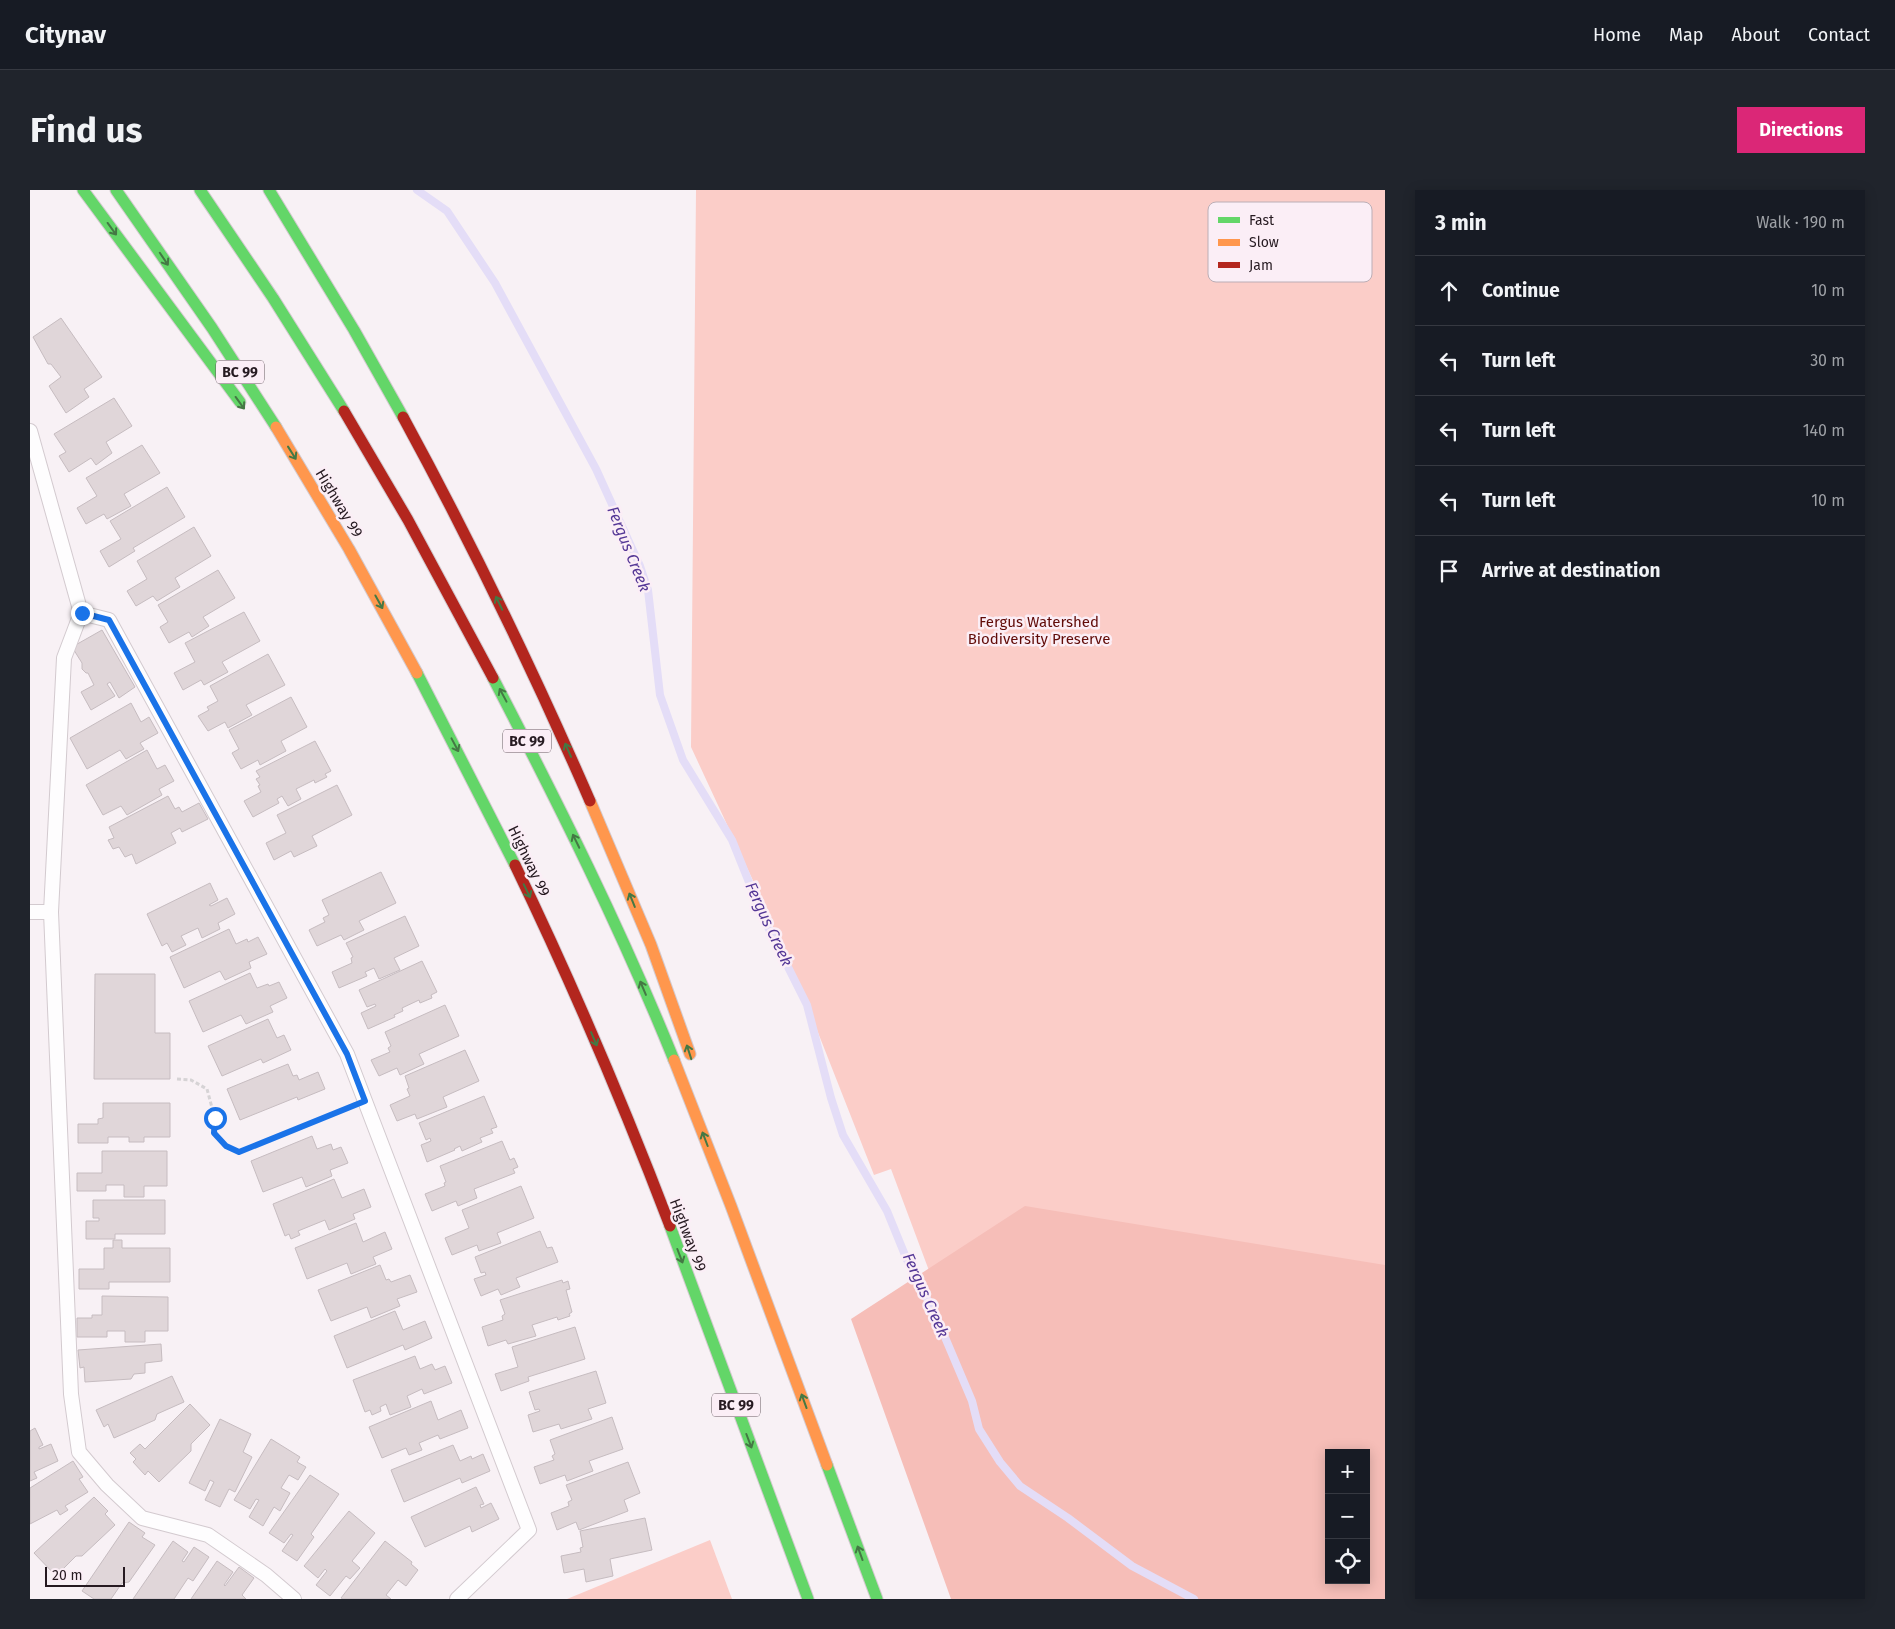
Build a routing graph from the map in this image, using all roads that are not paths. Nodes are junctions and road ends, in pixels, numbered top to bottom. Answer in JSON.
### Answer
{"nodes":[{"id":1,"x":84,"y":190,"type":"edge"},
{"id":2,"x":116,"y":190,"type":"edge"},
{"id":3,"x":200,"y":190,"type":"edge"},
{"id":4,"x":270,"y":190,"type":"edge"},
{"id":5,"x":244,"y":409,"type":"dead end"},
{"id":6,"x":30,"y":431,"type":"edge"},
{"id":7,"x":285,"y":464,"type":"dead end"},
{"id":8,"x":355,"y":559,"type":"junction"},
{"id":9,"x":82,"y":613,"type":"junction"},
{"id":10,"x":30,"y":912,"type":"edge"},
{"id":11,"x":51,"y":912,"type":"junction"},
{"id":12,"x":692,"y":1063,"type":"dead end"},
{"id":13,"x":713,"y":1128,"type":"dead end"},
{"id":14,"x":778,"y":1332,"type":"junction"},
{"id":15,"x":294,"y":1599,"type":"edge"},
{"id":16,"x":457,"y":1599,"type":"edge"},
{"id":17,"x":808,"y":1599,"type":"edge"},
{"id":18,"x":877,"y":1599,"type":"edge"}],
"edges":[{"from":1,"to":5,"type":"highway","one_way":true},
{"from":2,"to":8,"type":"highway","name":"Highway 99","number":"BC 99","one_way":true},
{"from":14,"to":3,"type":"highway","number":"BC 99","one_way":true},
{"from":12,"to":4,"type":"highway","one_way":true},
{"from":6,"to":9,"type":"lane"},
{"from":7,"to":8,"type":"highway"},
{"from":8,"to":17,"type":"highway","name":"Highway 99","number":"BC 99","one_way":true},
{"from":9,"to":11,"type":"lane"},
{"from":9,"to":16,"type":"lane"},
{"from":10,"to":11,"type":"lane"},
{"from":11,"to":15,"type":"lane"},
{"from":13,"to":14,"type":"highway"},
{"from":18,"to":14,"type":"highway","number":"BC 99","one_way":true}]}
